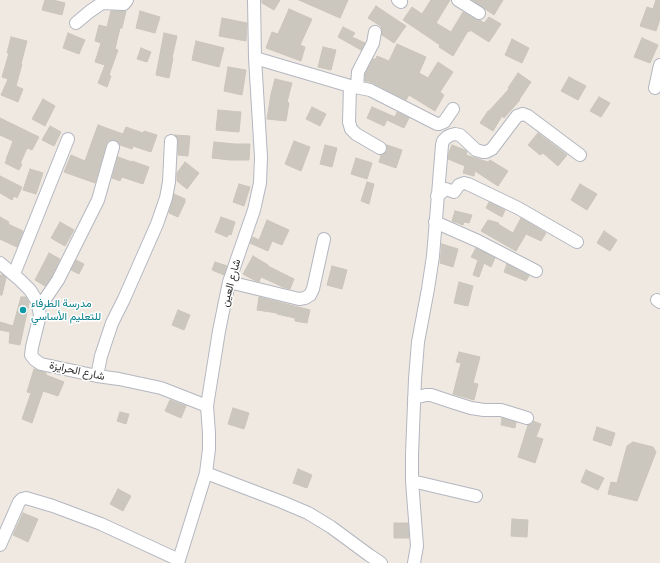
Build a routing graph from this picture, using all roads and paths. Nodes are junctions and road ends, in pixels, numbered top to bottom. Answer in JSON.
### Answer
{"nodes":[{"id":1,"x":127,"y":0,"type":"edge"},
{"id":2,"x":254,"y":0,"type":"edge"},
{"id":3,"x":458,"y":0,"type":"edge"},
{"id":4,"x":478,"y":13,"type":"dead end"},
{"id":5,"x":76,"y":23,"type":"dead end"},
{"id":6,"x":375,"y":32,"type":"dead end"},
{"id":7,"x":255,"y":58,"type":"junction"},
{"id":8,"x":660,"y":65,"type":"edge"},
{"id":9,"x":353,"y":87,"type":"junction"},
{"id":10,"x":655,"y":88,"type":"dead end"},
{"id":11,"x":453,"y":109,"type":"dead end"},
{"id":12,"x":68,"y":139,"type":"dead end"},
{"id":13,"x":171,"y":141,"type":"dead end"},
{"id":14,"x":113,"y":147,"type":"dead end"},
{"id":15,"x":380,"y":148,"type":"dead end"},
{"id":16,"x":580,"y":155,"type":"dead end"},
{"id":17,"x":437,"y":196,"type":"junction"},
{"id":18,"x":435,"y":222,"type":"junction"},
{"id":19,"x":324,"y":239,"type":"dead end"},
{"id":20,"x":577,"y":242,"type":"dead end"},
{"id":21,"x":0,"y":263,"type":"edge"},
{"id":22,"x":536,"y":271,"type":"dead end"},
{"id":23,"x":14,"y":274,"type":"junction"},
{"id":24,"x":229,"y":282,"type":"junction"},
{"id":25,"x":39,"y":308,"type":"junction"},
{"id":26,"x":97,"y":376,"type":"junction"},
{"id":27,"x":414,"y":398,"type":"junction"},
{"id":28,"x":207,"y":406,"type":"junction"},
{"id":29,"x":527,"y":418,"type":"dead end"},
{"id":30,"x":206,"y":473,"type":"junction"},
{"id":31,"x":412,"y":481,"type":"junction"},
{"id":32,"x":476,"y":496,"type":"dead end"},
{"id":33,"x":0,"y":545,"type":"edge"},
{"id":34,"x":179,"y":561,"type":"edge"},
{"id":35,"x":381,"y":563,"type":"edge"},
{"id":36,"x":414,"y":563,"type":"edge"}],
"edges":[{"from":1,"to":5,"type":"street"},
{"from":2,"to":7,"type":"street","name":"شارع العين"},
{"from":3,"to":4,"type":"street"},
{"from":6,"to":9,"type":"street"},
{"from":7,"to":9,"type":"street"},
{"from":7,"to":24,"type":"street","name":"شارع العين"},
{"from":8,"to":10,"type":"street"},
{"from":9,"to":11,"type":"street"},
{"from":9,"to":15,"type":"street"},
{"from":12,"to":23,"type":"street"},
{"from":13,"to":26,"type":"street"},
{"from":14,"to":25,"type":"street"},
{"from":16,"to":17,"type":"street"},
{"from":17,"to":18,"type":"street"},
{"from":17,"to":20,"type":"street"},
{"from":18,"to":22,"type":"street"},
{"from":18,"to":27,"type":"street"},
{"from":19,"to":24,"type":"street"},
{"from":21,"to":23,"type":"street"},
{"from":23,"to":25,"type":"street"},
{"from":24,"to":28,"type":"street","name":"شارع العين"},
{"from":25,"to":26,"type":"street","name":"شارع الحرايزة"},
{"from":26,"to":28,"type":"street","name":"شارع الحرايزة"},
{"from":27,"to":29,"type":"street"},
{"from":27,"to":31,"type":"street"},
{"from":28,"to":30,"type":"street","name":"شارع العين"},
{"from":30,"to":34,"type":"street","name":"شارع العين"},
{"from":30,"to":35,"type":"street"},
{"from":31,"to":32,"type":"street"},
{"from":31,"to":36,"type":"street"},
{"from":33,"to":34,"type":"street"}]}
